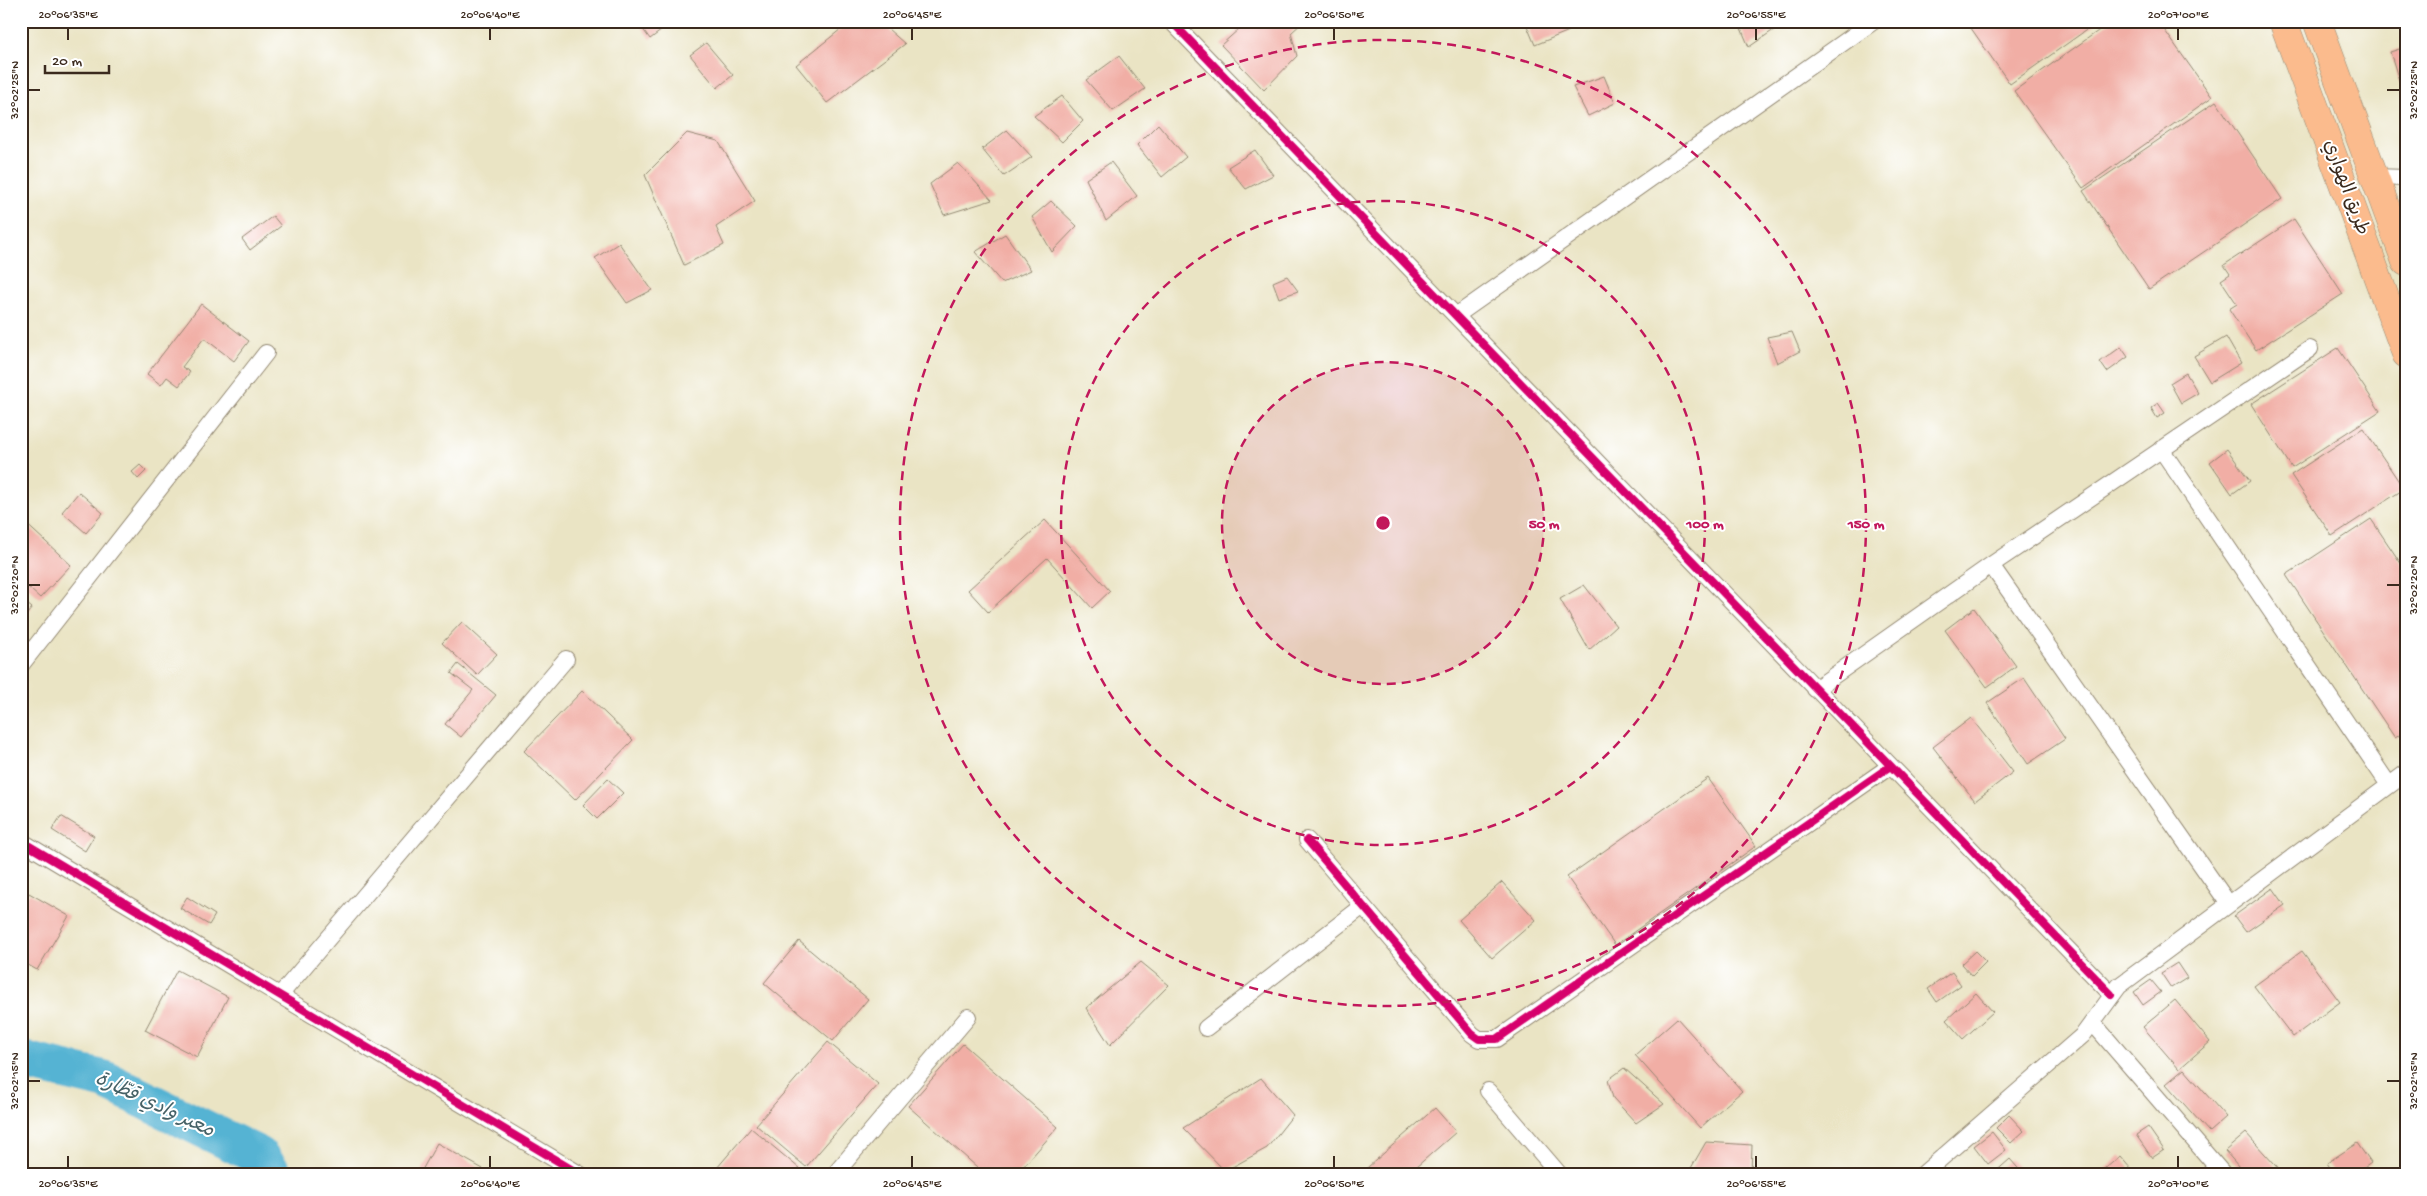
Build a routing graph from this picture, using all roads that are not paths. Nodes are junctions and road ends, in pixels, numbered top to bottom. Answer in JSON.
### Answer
{"nodes":[{"id":1,"x":1171,"y":21,"type":"edge"},
{"id":2,"x":1874,"y":21,"type":"edge"},
{"id":3,"x":2283,"y":21,"type":"edge"},
{"id":4,"x":2317,"y":21,"type":"edge"},
{"id":5,"x":2374,"y":177,"type":"junction"},
{"id":6,"x":2406,"y":178,"type":"edge"},
{"id":7,"x":2406,"y":262,"type":"edge"},
{"id":8,"x":1457,"y":315,"type":"junction"},
{"id":9,"x":2310,"y":349,"type":"dead end"},
{"id":10,"x":266,"y":353,"type":"dead end"},
{"id":11,"x":2406,"y":354,"type":"edge"},
{"id":12,"x":2161,"y":449,"type":"junction"},
{"id":13,"x":1991,"y":565,"type":"junction"},
{"id":14,"x":566,"y":659,"type":"dead end"},
{"id":15,"x":21,"y":665,"type":"edge"},
{"id":16,"x":1815,"y":689,"type":"junction"},
{"id":17,"x":1889,"y":767,"type":"junction"},
{"id":18,"x":2406,"y":773,"type":"edge"},
{"id":19,"x":2389,"y":785,"type":"junction"},
{"id":20,"x":1307,"y":840,"type":"dead end"},
{"id":21,"x":21,"y":841,"type":"edge"},
{"id":22,"x":2228,"y":903,"type":"junction"},
{"id":23,"x":1363,"y":906,"type":"junction"},
{"id":24,"x":2111,"y":994,"type":"junction"},
{"id":25,"x":280,"y":995,"type":"junction"},
{"id":26,"x":968,"y":1017,"type":"dead end"},
{"id":27,"x":2093,"y":1023,"type":"junction"},
{"id":28,"x":1206,"y":1028,"type":"dead end"},
{"id":29,"x":1488,"y":1092,"type":"dead end"},
{"id":30,"x":581,"y":1175,"type":"edge"},
{"id":31,"x":834,"y":1175,"type":"edge"},
{"id":32,"x":1560,"y":1175,"type":"edge"},
{"id":33,"x":1922,"y":1175,"type":"edge"},
{"id":34,"x":2224,"y":1175,"type":"edge"}],
"edges":[{"from":1,"to":8,"type":"street"},
{"from":2,"to":8,"type":"street"},
{"from":3,"to":11,"type":"highway","name":"طريق الهواري"},
{"from":4,"to":5,"type":"highway","name":"طريق الهواري"},
{"from":5,"to":6,"type":"street"},
{"from":5,"to":7,"type":"highway","name":"طريق الهواري"},
{"from":8,"to":16,"type":"street"},
{"from":9,"to":12,"type":"street"},
{"from":10,"to":15,"type":"street"},
{"from":12,"to":13,"type":"street"},
{"from":12,"to":19,"type":"street"},
{"from":13,"to":16,"type":"street"},
{"from":13,"to":22,"type":"street"},
{"from":14,"to":25,"type":"street"},
{"from":16,"to":17,"type":"street"},
{"from":17,"to":23,"type":"street"},
{"from":17,"to":24,"type":"street"},
{"from":18,"to":19,"type":"street"},
{"from":19,"to":22,"type":"street"},
{"from":20,"to":23,"type":"street"},
{"from":21,"to":25,"type":"street"},
{"from":22,"to":24,"type":"street"},
{"from":23,"to":28,"type":"street"},
{"from":24,"to":27,"type":"street"},
{"from":25,"to":30,"type":"street"},
{"from":26,"to":31,"type":"street"},
{"from":27,"to":33,"type":"street"},
{"from":27,"to":34,"type":"street"},
{"from":29,"to":32,"type":"street"}]}
